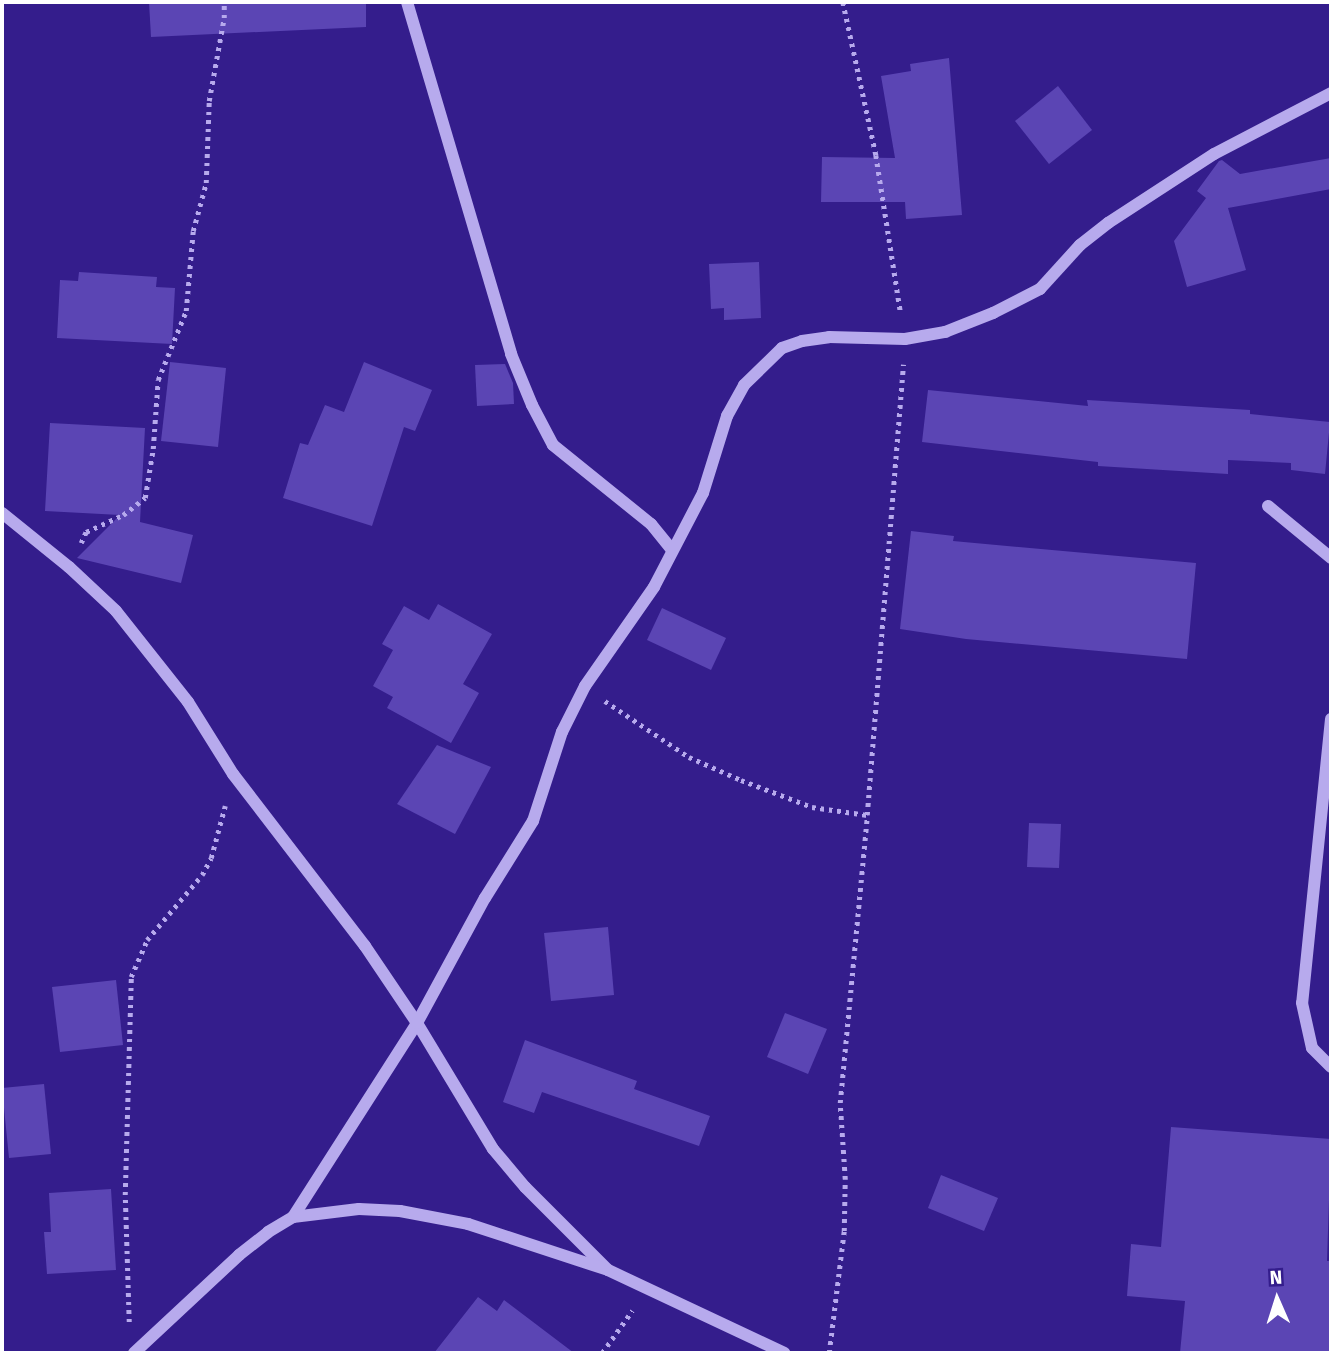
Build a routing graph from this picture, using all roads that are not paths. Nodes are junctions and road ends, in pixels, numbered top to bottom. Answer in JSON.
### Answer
{"nodes":[{"id":1,"x":407,"y":2,"type":"edge"},
{"id":2,"x":1331,"y":93,"type":"edge"},
{"id":3,"x":1268,"y":506,"type":"dead end"},
{"id":4,"x":2,"y":513,"type":"edge"},
{"id":5,"x":672,"y":550,"type":"junction"},
{"id":6,"x":1331,"y":558,"type":"edge"},
{"id":7,"x":1331,"y":719,"type":"edge"},
{"id":8,"x":417,"y":1023,"type":"junction"},
{"id":9,"x":1331,"y":1067,"type":"edge"},
{"id":10,"x":293,"y":1217,"type":"junction"},
{"id":11,"x":608,"y":1270,"type":"junction"},
{"id":12,"x":134,"y":1353,"type":"edge"},
{"id":13,"x":784,"y":1353,"type":"edge"}],
"edges":[{"from":1,"to":5,"type":"street"},
{"from":2,"to":5,"type":"street"},
{"from":3,"to":6,"type":"street"},
{"from":4,"to":8,"type":"street"},
{"from":5,"to":8,"type":"street"},
{"from":7,"to":9,"type":"street"},
{"from":8,"to":10,"type":"street"},
{"from":8,"to":11,"type":"street"},
{"from":10,"to":11,"type":"street"},
{"from":10,"to":12,"type":"street"},
{"from":11,"to":13,"type":"street"}]}
